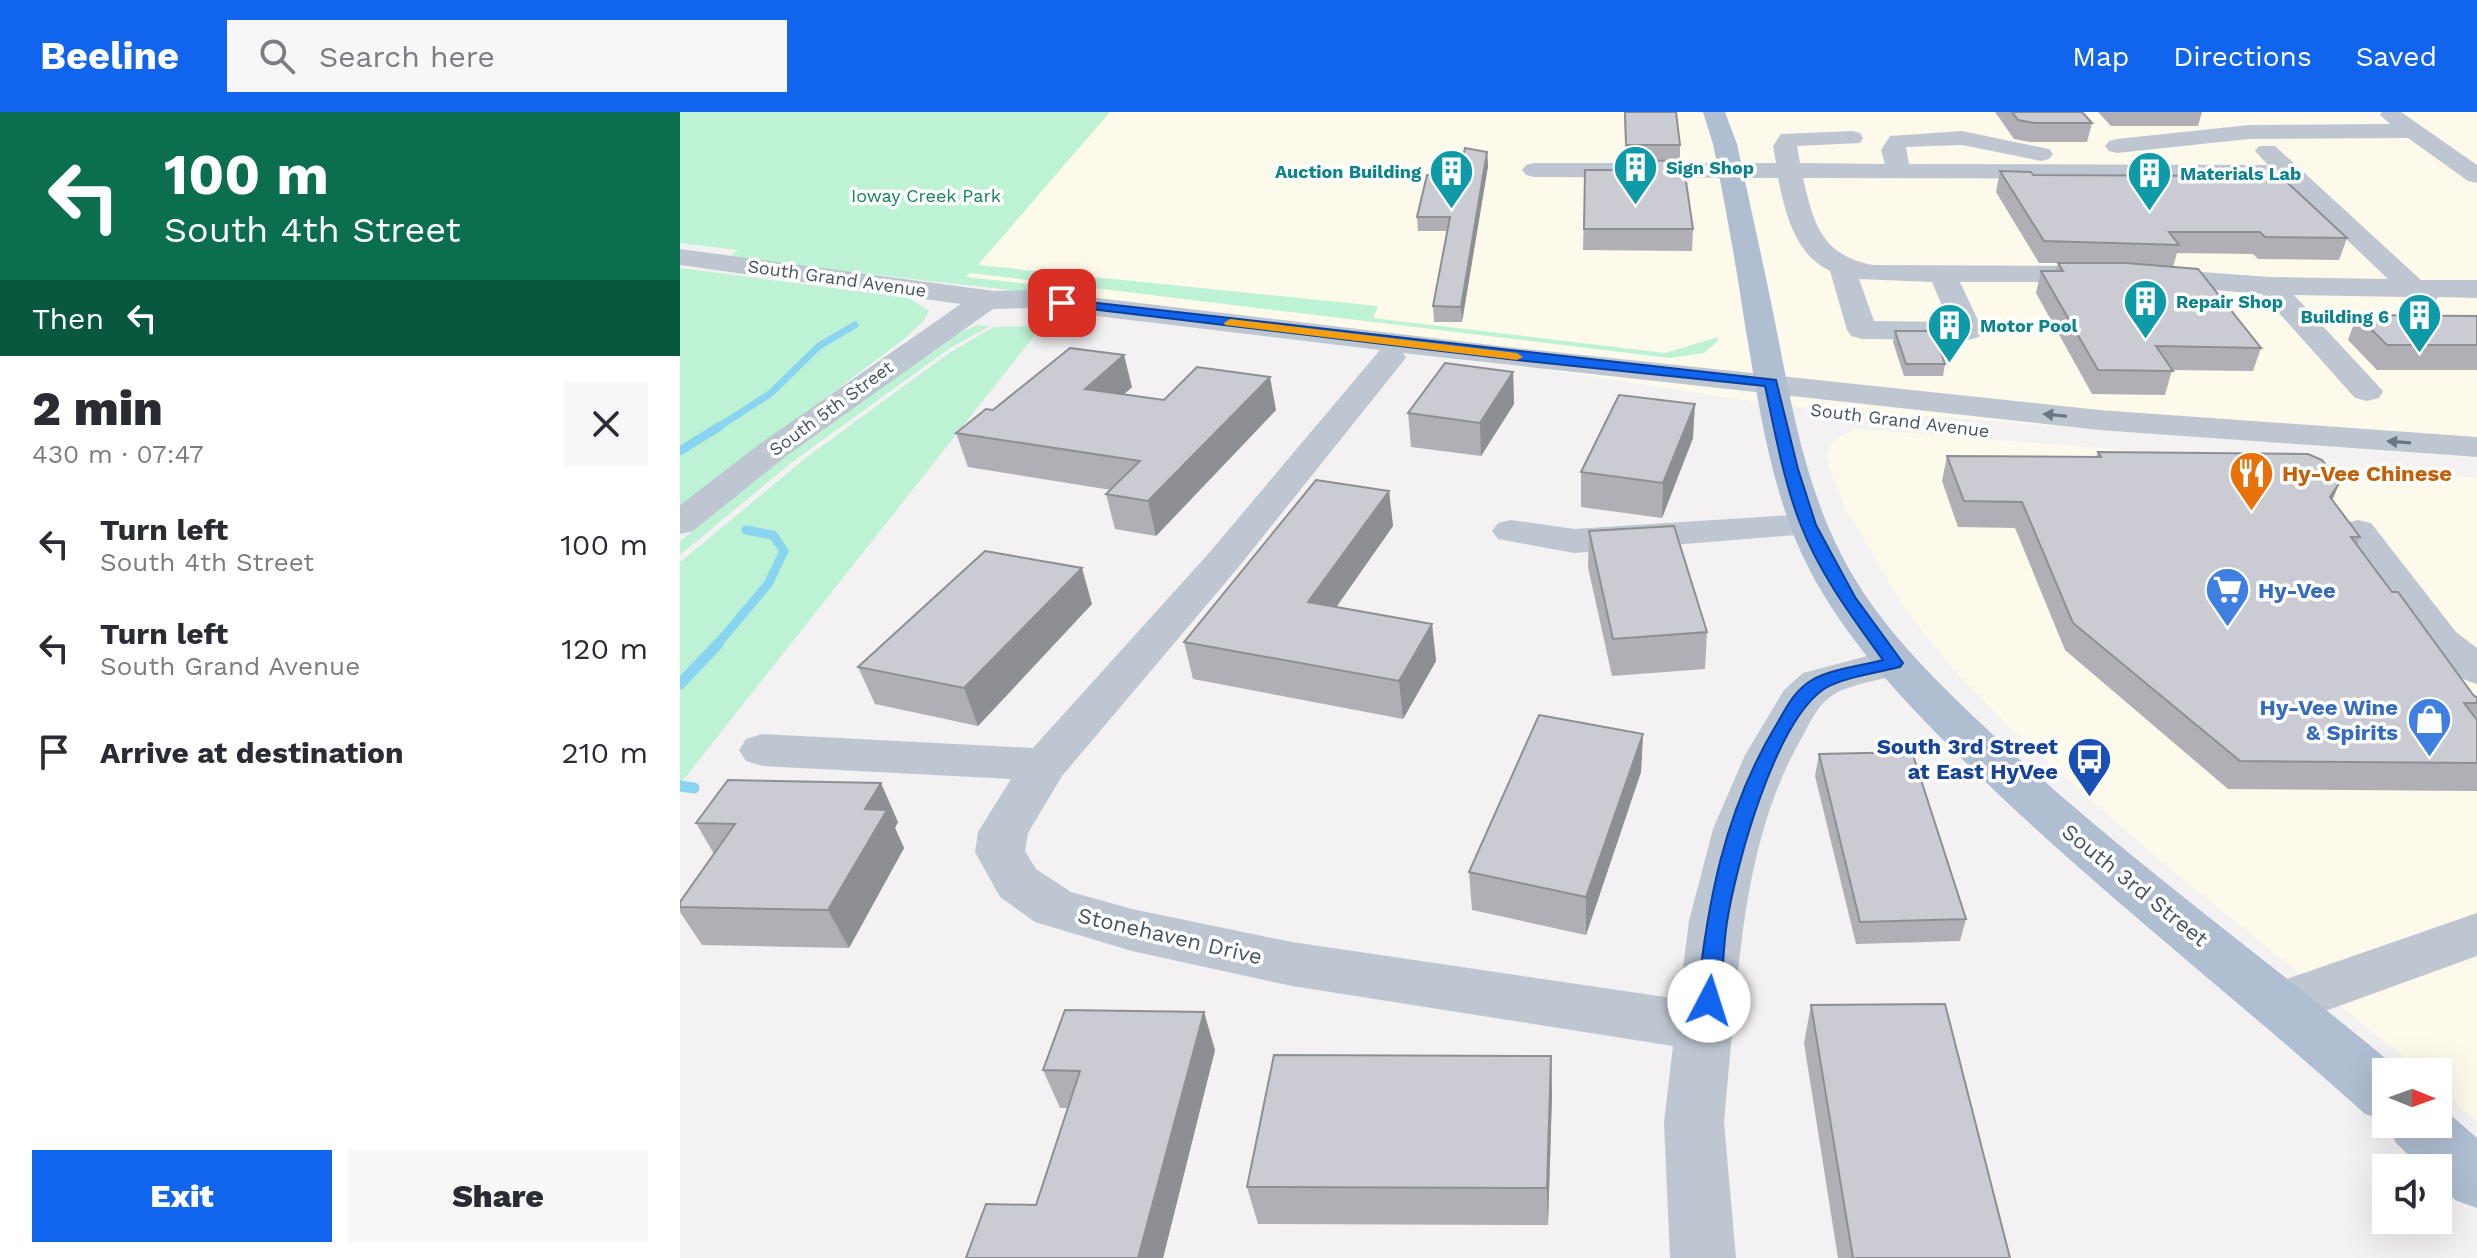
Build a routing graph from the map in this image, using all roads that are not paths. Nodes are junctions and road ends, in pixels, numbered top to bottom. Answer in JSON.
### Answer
{"nodes":[{"id":1,"x":1714,"y":112,"type":"edge"},
{"id":2,"x":2229,"y":112,"type":"edge"},
{"id":3,"x":2387,"y":112,"type":"edge"},
{"id":4,"x":2414,"y":131,"type":"junction"},
{"id":5,"x":2249,"y":132,"type":"junction"},
{"id":6,"x":1852,"y":138,"type":"dead end"},
{"id":7,"x":2035,"y":153,"type":"junction"},
{"id":8,"x":1534,"y":170,"type":"dead end"},
{"id":9,"x":1730,"y":171,"type":"junction"},
{"id":10,"x":1789,"y":172,"type":"junction"},
{"id":11,"x":1900,"y":172,"type":"junction"},
{"id":12,"x":2065,"y":172,"type":"junction"},
{"id":13,"x":2288,"y":172,"type":"junction"},
{"id":14,"x":2477,"y":176,"type":"edge"},
{"id":15,"x":680,"y":257,"type":"edge"},
{"id":16,"x":1847,"y":268,"type":"junction"},
{"id":17,"x":1942,"y":273,"type":"junction"},
{"id":18,"x":2270,"y":286,"type":"junction"},
{"id":19,"x":2412,"y":289,"type":"junction"},
{"id":20,"x":2477,"y":289,"type":"edge"},
{"id":21,"x":990,"y":299,"type":"junction"},
{"id":22,"x":2477,"y":317,"type":"edge"},
{"id":23,"x":1390,"y":357,"type":"junction"},
{"id":24,"x":2367,"y":391,"type":"dead end"},
{"id":25,"x":1773,"y":394,"type":"junction"},
{"id":26,"x":2477,"y":447,"type":"edge"},
{"id":27,"x":2477,"y":472,"type":"edge"},
{"id":28,"x":680,"y":523,"type":"edge"},
{"id":29,"x":1808,"y":525,"type":"junction"},
{"id":30,"x":1511,"y":531,"type":"dead end"},
{"id":31,"x":2358,"y":531,"type":"edge"},
{"id":32,"x":2441,"y":641,"type":"junction"},
{"id":33,"x":1894,"y":663,"type":"junction"},
{"id":34,"x":2477,"y":670,"type":"edge"},
{"id":35,"x":2477,"y":712,"type":"edge"},
{"id":36,"x":762,"y":750,"type":"dead end"},
{"id":37,"x":1045,"y":765,"type":"junction"},
{"id":38,"x":2477,"y":934,"type":"edge"},
{"id":39,"x":2281,"y":1004,"type":"junction"},
{"id":40,"x":1707,"y":1027,"type":"junction"},
{"id":41,"x":2372,"y":1083,"type":"edge"},
{"id":42,"x":2433,"y":1138,"type":"edge"},
{"id":43,"x":2477,"y":1179,"type":"edge"},
{"id":44,"x":1703,"y":1258,"type":"edge"}],
"edges":[{"from":1,"to":9,"type":"main road","name":"South 3rd Street"},
{"from":2,"to":5,"type":"street"},
{"from":3,"to":4,"type":"street"},
{"from":4,"to":5,"type":"street"},
{"from":4,"to":14,"type":"street"},
{"from":5,"to":7,"type":"street"},
{"from":5,"to":13,"type":"street"},
{"from":6,"to":10,"type":"street"},
{"from":7,"to":11,"type":"street"},
{"from":7,"to":12,"type":"street"},
{"from":8,"to":9,"type":"street"},
{"from":9,"to":10,"type":"street"},
{"from":9,"to":25,"type":"main road","name":"South 3rd Street"},
{"from":10,"to":11,"type":"street"},
{"from":10,"to":16,"type":"street"},
{"from":11,"to":12,"type":"street"},
{"from":12,"to":13,"type":"street"},
{"from":13,"to":19,"type":"street"},
{"from":15,"to":21,"type":"street","name":"South Grand Avenue"},
{"from":16,"to":17,"type":"street"},
{"from":16,"to":17,"type":"street"},
{"from":17,"to":18,"type":"street"},
{"from":18,"to":19,"type":"street"},
{"from":18,"to":24,"type":"street"},
{"from":19,"to":20,"type":"street"},
{"from":19,"to":22,"type":"street"},
{"from":21,"to":23,"type":"street","name":"South Grand Avenue"},
{"from":21,"to":25,"type":"street","name":"South Grand Avenue"},
{"from":21,"to":28,"type":"street","name":"South 5th Street"},
{"from":23,"to":25,"type":"street","name":"South Grand Avenue"},
{"from":23,"to":37,"type":"street","name":"Stonehaven Drive"},
{"from":26,"to":25,"type":"street","name":"South Grand Avenue","one_way":true},
{"from":25,"to":27,"type":"street","name":"South Grand Avenue"},
{"from":25,"to":29,"type":"main road","name":"South 3rd Street"},
{"from":29,"to":30,"type":"street"},
{"from":29,"to":33,"type":"main road","name":"South 3rd Street"},
{"from":31,"to":32,"type":"street"},
{"from":32,"to":34,"type":"street"},
{"from":32,"to":35,"type":"street"},
{"from":33,"to":39,"type":"main road","name":"South 3rd Street"},
{"from":33,"to":40,"type":"street"},
{"from":36,"to":37,"type":"street"},
{"from":37,"to":40,"type":"street","name":"Stonehaven Drive"},
{"from":38,"to":39,"type":"street"},
{"from":39,"to":41,"type":"main road","name":"South 3rd Street"},
{"from":40,"to":44,"type":"street"},
{"from":42,"to":43,"type":"main road"}]}
